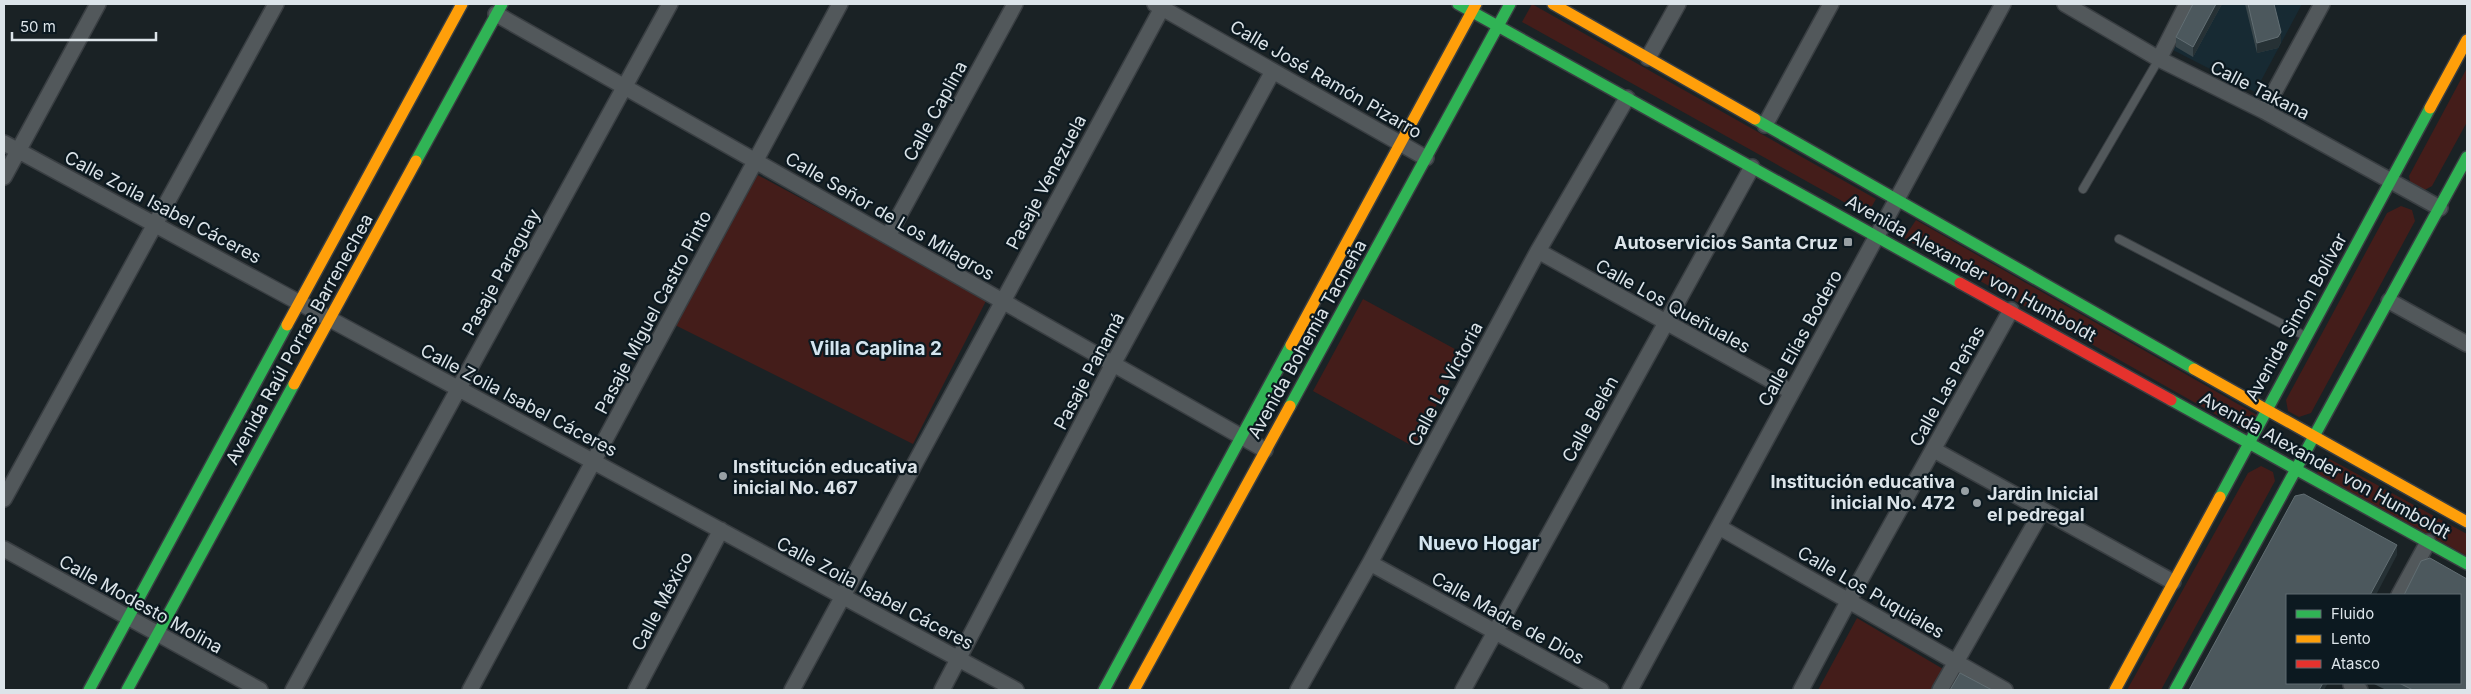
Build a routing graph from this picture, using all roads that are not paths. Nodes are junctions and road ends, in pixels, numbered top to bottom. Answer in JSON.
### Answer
{"nodes":[{"id":1,"x":98,"y":4,"type":"edge"},
{"id":2,"x":276,"y":4,"type":"edge"},
{"id":3,"x":460,"y":4,"type":"edge"},
{"id":4,"x":670,"y":4,"type":"edge"},
{"id":5,"x":840,"y":4,"type":"edge"},
{"id":6,"x":1015,"y":4,"type":"edge"},
{"id":7,"x":1458,"y":4,"type":"edge"},
{"id":8,"x":1510,"y":4,"type":"edge"},
{"id":9,"x":1553,"y":4,"type":"edge"},
{"id":10,"x":1678,"y":4,"type":"edge"},
{"id":11,"x":1831,"y":4,"type":"edge"},
{"id":12,"x":2003,"y":4,"type":"edge"},
{"id":13,"x":2065,"y":4,"type":"edge"},
{"id":14,"x":2186,"y":4,"type":"edge"},
{"id":15,"x":2322,"y":4,"type":"edge"},
{"id":16,"x":1159,"y":6,"type":"edge"},
{"id":17,"x":1474,"y":8,"type":"edge"},
{"id":18,"x":499,"y":9,"type":"edge"},
{"id":19,"x":1498,"y":26,"type":"junction"},
{"id":20,"x":2467,"y":40,"type":"edge"},
{"id":21,"x":1648,"y":58,"type":"junction"},
{"id":22,"x":2159,"y":59,"type":"junction"},
{"id":23,"x":1273,"y":71,"type":"junction"},
{"id":24,"x":624,"y":87,"type":"junction"},
{"id":25,"x":1627,"y":98,"type":"junction"},
{"id":26,"x":2264,"y":111,"type":"junction"},
{"id":27,"x":1765,"y":125,"type":"junction"},
{"id":28,"x":4,"y":143,"type":"edge"},
{"id":29,"x":1400,"y":143,"type":"junction"},
{"id":30,"x":18,"y":150,"type":"junction"},
{"id":31,"x":2467,"y":157,"type":"edge"},
{"id":32,"x":1426,"y":158,"type":"junction"},
{"id":33,"x":755,"y":161,"type":"junction"},
{"id":34,"x":1752,"y":167,"type":"junction"},
{"id":35,"x":4,"y":177,"type":"edge"},
{"id":36,"x":2390,"y":180,"type":"junction"},
{"id":37,"x":2083,"y":189,"type":"dead end"},
{"id":38,"x":1897,"y":200,"type":"junction"},
{"id":39,"x":2440,"y":208,"type":"junction"},
{"id":40,"x":154,"y":224,"type":"junction"},
{"id":41,"x":888,"y":236,"type":"junction"},
{"id":42,"x":1877,"y":236,"type":"junction"},
{"id":43,"x":2119,"y":239,"type":"dead end"},
{"id":44,"x":1538,"y":251,"type":"junction"},
{"id":45,"x":2389,"y":301,"type":"junction"},
{"id":46,"x":300,"y":302,"type":"junction"},
{"id":47,"x":1003,"y":302,"type":"junction"},
{"id":48,"x":2011,"y":310,"type":"junction"},
{"id":49,"x":330,"y":318,"type":"junction"},
{"id":50,"x":1664,"y":323,"type":"junction"},
{"id":51,"x":2306,"y":336,"type":"junction"},
{"id":52,"x":2467,"y":344,"type":"edge"},
{"id":53,"x":1113,"y":364,"type":"junction"},
{"id":54,"x":458,"y":388,"type":"junction"},
{"id":55,"x":1792,"y":392,"type":"junction"},
{"id":56,"x":2265,"y":410,"type":"junction"},
{"id":57,"x":1242,"y":437,"type":"junction"},
{"id":58,"x":2315,"y":438,"type":"junction"},
{"id":59,"x":2248,"y":442,"type":"junction"},
{"id":60,"x":1266,"y":450,"type":"junction"},
{"id":61,"x":1934,"y":450,"type":"junction"},
{"id":62,"x":594,"y":461,"type":"junction"},
{"id":63,"x":2298,"y":469,"type":"junction"},
{"id":64,"x":4,"y":500,"type":"edge"},
{"id":65,"x":2042,"y":511,"type":"junction"},
{"id":66,"x":2467,"y":522,"type":"edge"},
{"id":67,"x":1719,"y":527,"type":"junction"},
{"id":68,"x":721,"y":530,"type":"junction"},
{"id":69,"x":2428,"y":542,"type":"junction"},
{"id":70,"x":4,"y":550,"type":"edge"},
{"id":71,"x":1370,"y":563,"type":"junction"},
{"id":72,"x":2467,"y":564,"type":"edge"},
{"id":73,"x":2173,"y":582,"type":"junction"},
{"id":74,"x":2400,"y":594,"type":"edge"},
{"id":75,"x":843,"y":596,"type":"junction"},
{"id":76,"x":1849,"y":600,"type":"junction"},
{"id":77,"x":128,"y":618,"type":"junction"},
{"id":78,"x":1495,"y":632,"type":"junction"},
{"id":79,"x":157,"y":634,"type":"junction"},
{"id":80,"x":959,"y":659,"type":"junction"},
{"id":81,"x":1955,"y":663,"type":"junction"},
{"id":82,"x":1140,"y":688,"type":"edge"},
{"id":83,"x":89,"y":690,"type":"edge"},
{"id":84,"x":127,"y":690,"type":"edge"},
{"id":85,"x":260,"y":690,"type":"edge"},
{"id":86,"x":292,"y":690,"type":"edge"},
{"id":87,"x":470,"y":690,"type":"edge"},
{"id":88,"x":636,"y":690,"type":"edge"},
{"id":89,"x":792,"y":690,"type":"edge"},
{"id":90,"x":942,"y":690,"type":"edge"},
{"id":91,"x":1016,"y":690,"type":"edge"},
{"id":92,"x":1104,"y":690,"type":"edge"},
{"id":93,"x":1298,"y":690,"type":"edge"},
{"id":94,"x":1463,"y":690,"type":"edge"},
{"id":95,"x":1601,"y":690,"type":"edge"},
{"id":96,"x":1630,"y":690,"type":"edge"},
{"id":97,"x":1801,"y":690,"type":"edge"},
{"id":98,"x":1940,"y":690,"type":"edge"},
{"id":99,"x":2005,"y":690,"type":"edge"},
{"id":100,"x":2115,"y":690,"type":"edge"},
{"id":101,"x":2175,"y":690,"type":"edge"}],
"edges":[{"from":1,"to":30,"type":"street"},
{"from":2,"to":40,"type":"street"},
{"from":3,"to":46,"type":"street","name":"Avenida Raúl Porras Barrenechea"},
{"from":4,"to":24,"type":"street","name":"Pasaje Paraguay"},
{"from":5,"to":33,"type":"street","name":"Pasaje Miguel Castro Pinto"},
{"from":6,"to":41,"type":"street","name":"Calle Caplina"},
{"from":7,"to":17,"type":"street","name":"Avenida Alexander von Humboldt"},
{"from":8,"to":19,"type":"street","name":"Avenida Bohemia Tacneña"},
{"from":9,"to":21,"type":"street","name":"Avenida Alexander von Humboldt"},
{"from":10,"to":21,"type":"street"},
{"from":11,"to":27,"type":"street"},
{"from":12,"to":38,"type":"street","name":"Calle Elías Bodero"},
{"from":13,"to":22,"type":"street","name":"Calle Takana"},
{"from":14,"to":22,"type":"street"},
{"from":15,"to":26,"type":"street"},
{"from":16,"to":23,"type":"street","name":"Calle José Ramón Pizarro"},
{"from":16,"to":47,"type":"street","name":"Pasaje Venezuela"},
{"from":17,"to":19,"type":"street","name":"Avenida Alexander von Humboldt"},
{"from":17,"to":29,"type":"street","name":"Avenida Bohemia Tacneña"},
{"from":18,"to":24,"type":"street","name":"Calle Señor de Los Milagros"},
{"from":18,"to":49,"type":"street","name":"Avenida Raúl Porras Barrenechea"},
{"from":19,"to":25,"type":"street","name":"Avenida Alexander von Humboldt"},
{"from":19,"to":32,"type":"street","name":"Avenida Bohemia Tacneña"},
{"from":20,"to":36,"type":"street","name":"Avenida Simón Bolívar"},
{"from":21,"to":27,"type":"street","name":"Avenida Alexander von Humboldt"},
{"from":22,"to":26,"type":"street","name":"Calle Takana"},
{"from":22,"to":37,"type":"lane"},
{"from":23,"to":29,"type":"street","name":"Calle José Ramón Pizarro"},
{"from":23,"to":53,"type":"street","name":"Pasaje Panamá"},
{"from":24,"to":33,"type":"street","name":"Calle Señor de Los Milagros"},
{"from":24,"to":54,"type":"street","name":"Pasaje Paraguay"},
{"from":25,"to":34,"type":"street","name":"Avenida Alexander von Humboldt"},
{"from":25,"to":44,"type":"street","name":"Calle La Victoria"},
{"from":26,"to":36,"type":"street","name":"Calle Takana"},
{"from":27,"to":38,"type":"street","name":"Avenida Alexander von Humboldt"},
{"from":28,"to":30,"type":"street","name":"Calle Zoila Isabel Cáceres"},
{"from":29,"to":32,"type":"street","name":"Calle José Ramón Pizarro"},
{"from":29,"to":57,"type":"street","name":"Avenida Bohemia Tacneña"},
{"from":30,"to":35,"type":"street"},
{"from":30,"to":40,"type":"street","name":"Calle Zoila Isabel Cáceres"},
{"from":31,"to":39,"type":"street"},
{"from":32,"to":60,"type":"street","name":"Avenida Bohemia Tacneña"},
{"from":33,"to":41,"type":"street","name":"Calle Señor de Los Milagros"},
{"from":33,"to":62,"type":"street","name":"Pasaje Miguel Castro Pinto"},
{"from":34,"to":42,"type":"street","name":"Avenida Alexander von Humboldt"},
{"from":34,"to":50,"type":"street","name":"Calle Belén"},
{"from":36,"to":39,"type":"street","name":"Calle Takana"},
{"from":36,"to":51,"type":"street","name":"Avenida Simón Bolívar"},
{"from":38,"to":42,"type":"street","name":"Calle Elías Bodero"},
{"from":38,"to":56,"type":"street","name":"Avenida Alexander von Humboldt"},
{"from":39,"to":45,"type":"street"},
{"from":40,"to":46,"type":"street","name":"Calle Zoila Isabel Cáceres"},
{"from":40,"to":64,"type":"street"},
{"from":41,"to":47,"type":"street","name":"Calle Señor de Los Milagros"},
{"from":42,"to":48,"type":"street","name":"Avenida Alexander von Humboldt"},
{"from":42,"to":55,"type":"street","name":"Calle Elías Bodero"},
{"from":43,"to":51,"type":"lane"},
{"from":44,"to":50,"type":"street","name":"Calle Los Queñuales"},
{"from":44,"to":71,"type":"street","name":"Calle La Victoria"},
{"from":45,"to":52,"type":"street"},
{"from":45,"to":58,"type":"street"},
{"from":46,"to":49,"type":"street","name":"Calle Zoila Isabel Cáceres"},
{"from":46,"to":77,"type":"street","name":"Avenida Raúl Porras Barrenechea"},
{"from":47,"to":53,"type":"street","name":"Calle Señor de Los Milagros"},
{"from":47,"to":75,"type":"street","name":"Pasaje Venezuela"},
{"from":48,"to":59,"type":"street","name":"Avenida Alexander von Humboldt"},
{"from":48,"to":61,"type":"street","name":"Calle Las Peñas"},
{"from":49,"to":54,"type":"street","name":"Calle Zoila Isabel Cáceres"},
{"from":49,"to":79,"type":"street","name":"Avenida Raúl Porras Barrenechea"},
{"from":50,"to":55,"type":"street","name":"Calle Los Queñuales"},
{"from":50,"to":78,"type":"street","name":"Calle Belén"},
{"from":51,"to":56,"type":"street","name":"Avenida Simón Bolívar"},
{"from":53,"to":57,"type":"street","name":"Calle Señor de Los Milagros"},
{"from":53,"to":80,"type":"street","name":"Pasaje Panamá"},
{"from":54,"to":62,"type":"street","name":"Calle Zoila Isabel Cáceres"},
{"from":54,"to":86,"type":"street","name":"Pasaje Paraguay"},
{"from":55,"to":67,"type":"street","name":"Calle Elías Bodero"},
{"from":56,"to":58,"type":"street","name":"Avenida Alexander von Humboldt"},
{"from":56,"to":59,"type":"street","name":"Avenida Simón Bolívar"},
{"from":57,"to":60,"type":"street","name":"Calle Señor de Los Milagros"},
{"from":57,"to":92,"type":"street","name":"Avenida Bohemia Tacneña"},
{"from":58,"to":63,"type":"street"},
{"from":58,"to":66,"type":"street","name":"Avenida Alexander von Humboldt"},
{"from":59,"to":63,"type":"street","name":"Avenida Alexander von Humboldt"},
{"from":59,"to":73,"type":"street","name":"Avenida Simón Bolívar"},
{"from":60,"to":82,"type":"street","name":"Avenida Bohemia Tacneña"},
{"from":61,"to":65,"type":"street"},
{"from":61,"to":76,"type":"street","name":"Calle Las Peñas"},
{"from":62,"to":68,"type":"street","name":"Calle Zoila Isabel Cáceres"},
{"from":62,"to":87,"type":"street","name":"Pasaje Miguel Castro Pinto"},
{"from":63,"to":69,"type":"street","name":"Avenida Alexander von Humboldt"},
{"from":63,"to":101,"type":"street"},
{"from":65,"to":73,"type":"street"},
{"from":65,"to":81,"type":"street"},
{"from":67,"to":76,"type":"street","name":"Calle Los Puquiales"},
{"from":67,"to":96,"type":"street","name":"Calle Elías Bodero"},
{"from":68,"to":75,"type":"street","name":"Calle Zoila Isabel Cáceres"},
{"from":68,"to":88,"type":"street","name":"Calle México"},
{"from":69,"to":72,"type":"street","name":"Avenida Alexander von Humboldt"},
{"from":69,"to":74,"type":"street"},
{"from":70,"to":77,"type":"street","name":"Calle Modesto Molina"},
{"from":71,"to":78,"type":"street","name":"Calle Madre de Dios"},
{"from":71,"to":93,"type":"street","name":"Calle La Victoria"},
{"from":73,"to":100,"type":"street","name":"Avenida Simón Bolívar"},
{"from":75,"to":80,"type":"street","name":"Calle Zoila Isabel Cáceres"},
{"from":75,"to":89,"type":"street","name":"Pasaje Venezuela"},
{"from":76,"to":81,"type":"street","name":"Calle Los Puquiales"},
{"from":76,"to":97,"type":"street","name":"Calle Las Peñas"},
{"from":77,"to":79,"type":"street","name":"Calle Modesto Molina"},
{"from":77,"to":83,"type":"street","name":"Avenida Raúl Porras Barrenechea"},
{"from":78,"to":94,"type":"street","name":"Calle Belén"},
{"from":78,"to":95,"type":"street","name":"Calle Madre de Dios"},
{"from":79,"to":84,"type":"street","name":"Avenida Raúl Porras Barrenechea"},
{"from":79,"to":85,"type":"street","name":"Calle Modesto Molina"},
{"from":80,"to":90,"type":"street","name":"Pasaje Panamá"},
{"from":80,"to":91,"type":"street","name":"Calle Zoila Isabel Cáceres"},
{"from":81,"to":98,"type":"street"},
{"from":81,"to":99,"type":"street","name":"Calle Los Puquiales"}]}
